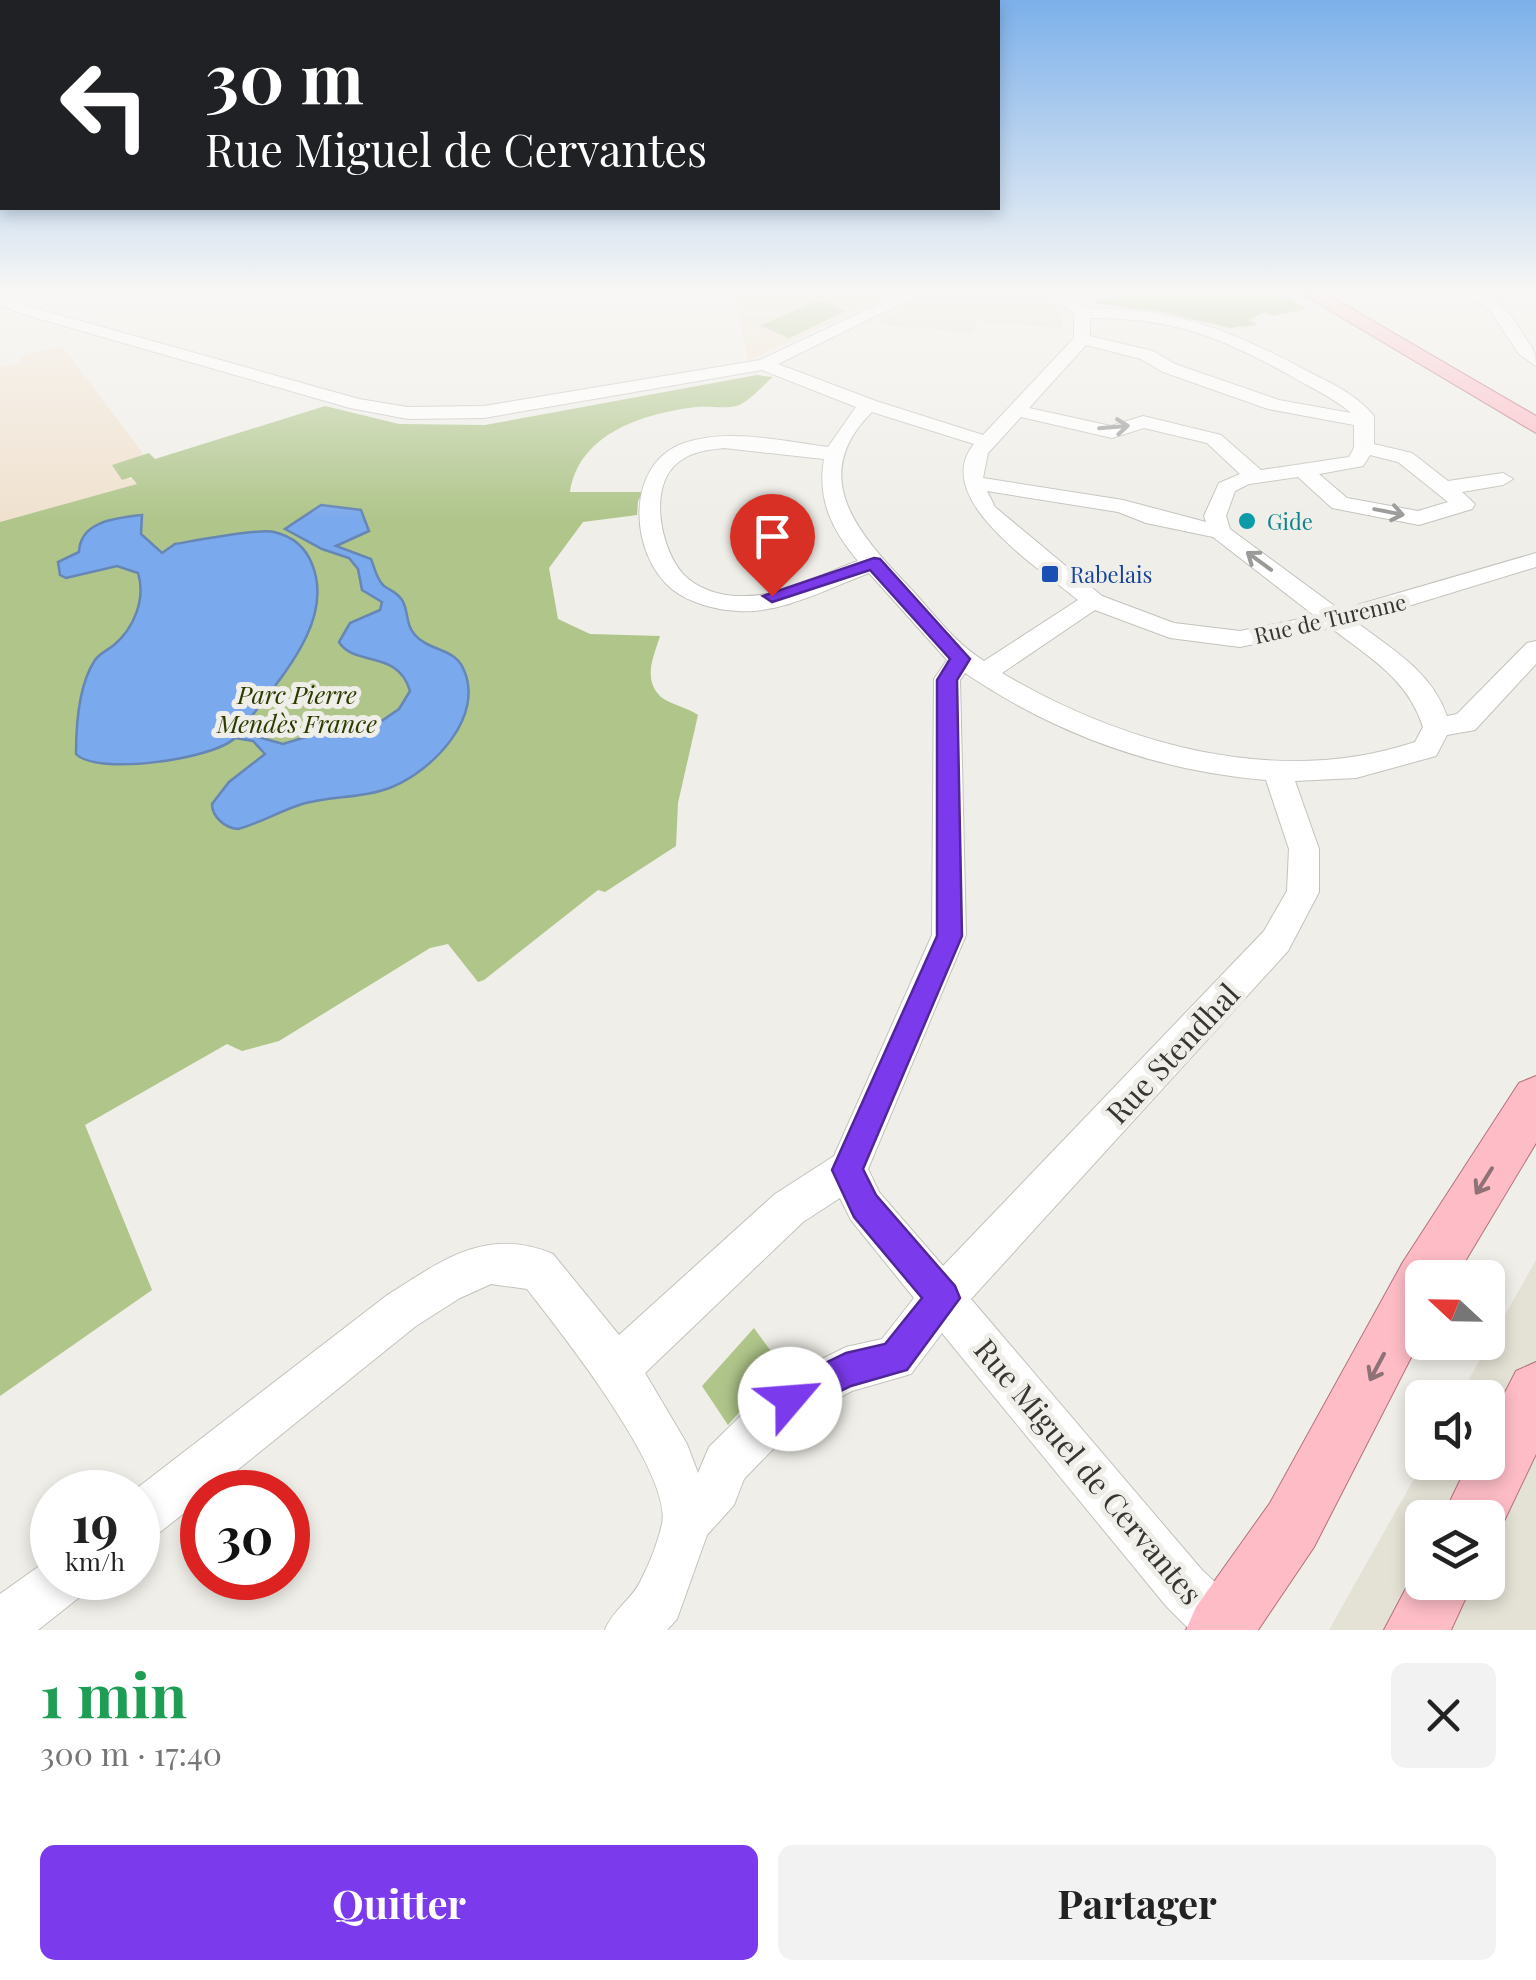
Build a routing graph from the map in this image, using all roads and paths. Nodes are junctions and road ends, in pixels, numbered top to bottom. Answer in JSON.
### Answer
{"nodes":[{"id":1,"x":230,"y":368,"type":"edge"},
{"id":2,"x":742,"y":368,"type":"edge"},
{"id":3,"x":771,"y":368,"type":"edge"},
{"id":4,"x":1057,"y":368,"type":"edge"},
{"id":5,"x":1169,"y":368,"type":"edge"},
{"id":6,"x":1291,"y":368,"type":"edge"},
{"id":7,"x":1437,"y":368,"type":"edge"},
{"id":8,"x":1298,"y":372,"type":"junction"},
{"id":9,"x":1226,"y":388,"type":"junction"},
{"id":10,"x":869,"y":405,"type":"junction"},
{"id":11,"x":1019,"y":411,"type":"junction"},
{"id":12,"x":1364,"y":422,"type":"junction"},
{"id":13,"x":1536,"y":426,"type":"edge"},
{"id":14,"x":987,"y":442,"type":"junction"},
{"id":15,"x":1364,"y":448,"type":"junction"},
{"id":16,"x":834,"y":454,"type":"junction"},
{"id":17,"x":1304,"y":472,"type":"junction"},
{"id":18,"x":1256,"y":477,"type":"junction"},
{"id":19,"x":1503,"y":480,"type":"dead end"},
{"id":20,"x":972,"y":482,"type":"junction"},
{"id":21,"x":1444,"y":488,"type":"junction"},
{"id":22,"x":1220,"y":532,"type":"junction"},
{"id":23,"x":1536,"y":560,"type":"edge"},
{"id":24,"x":874,"y":563,"type":"junction"},
{"id":25,"x":1503,"y":570,"type":"junction"},
{"id":26,"x":1536,"y":570,"type":"edge"},
{"id":27,"x":1094,"y":600,"type":"junction"},
{"id":28,"x":1338,"y":619,"type":"junction"},
{"id":29,"x":1536,"y":649,"type":"edge"},
{"id":30,"x":972,"y":666,"type":"junction"},
{"id":31,"x":1437,"y":727,"type":"junction"},
{"id":32,"x":1277,"y":770,"type":"junction"},
{"id":33,"x":1536,"y":1099,"type":"edge"},
{"id":34,"x":848,"y":1170,"type":"junction"},
{"id":35,"x":1435,"y":1260,"type":"edge"},
{"id":36,"x":943,"y":1298,"type":"junction"},
{"id":37,"x":1405,"y":1313,"type":"edge"},
{"id":38,"x":617,"y":1368,"type":"junction"},
{"id":39,"x":1536,"y":1392,"type":"edge"},
{"id":40,"x":1482,"y":1500,"type":"edge"},
{"id":41,"x":160,"y":1502,"type":"edge"},
{"id":42,"x":688,"y":1520,"type":"junction"},
{"id":43,"x":35,"y":1600,"type":"edge"},
{"id":44,"x":1432,"y":1600,"type":"edge"},
{"id":45,"x":0,"y":1627,"type":"edge"},
{"id":46,"x":1223,"y":1628,"type":"edge"},
{"id":47,"x":631,"y":1630,"type":"edge"},
{"id":48,"x":1417,"y":1630,"type":"edge"}],
"edges":[{"from":1,"to":2,"type":"street"},
{"from":3,"to":10,"type":"street"},
{"from":4,"to":11,"type":"street"},
{"from":5,"to":9,"type":"street"},
{"from":6,"to":8,"type":"street"},
{"from":7,"to":13,"type":"main road"},
{"from":8,"to":9,"type":"street"},
{"from":8,"to":12,"type":"street"},
{"from":9,"to":12,"type":"street"},
{"from":10,"to":14,"type":"street"},
{"from":10,"to":16,"type":"street"},
{"from":11,"to":14,"type":"street"},
{"from":11,"to":18,"type":"street","one_way":true},
{"from":12,"to":15,"type":"street"},
{"from":14,"to":20,"type":"street"},
{"from":15,"to":17,"type":"street"},
{"from":15,"to":21,"type":"street"},
{"from":16,"to":24,"type":"street"},
{"from":16,"to":24,"type":"street"},
{"from":17,"to":18,"type":"street"},
{"from":17,"to":21,"type":"street","one_way":true},
{"from":18,"to":22,"type":"street"},
{"from":19,"to":21,"type":"street"},
{"from":20,"to":22,"type":"street"},
{"from":20,"to":27,"type":"street","name":"Rue de Turenne"},
{"from":28,"to":22,"type":"street","one_way":true},
{"from":23,"to":25,"type":"street","name":"Rue de Turenne"},
{"from":24,"to":30,"type":"street"},
{"from":25,"to":26,"type":"street","name":"Rue de Turenne"},
{"from":25,"to":28,"type":"street","name":"Rue de Turenne"},
{"from":27,"to":28,"type":"street","name":"Rue de Turenne"},
{"from":27,"to":30,"type":"street"},
{"from":28,"to":31,"type":"street"},
{"from":29,"to":31,"type":"street"},
{"from":30,"to":32,"type":"street"},
{"from":30,"to":34,"type":"street"},
{"from":31,"to":32,"type":"street"},
{"from":32,"to":36,"type":"street","name":"Rue Stendhal"},
{"from":33,"to":35,"type":"main road","one_way":true},
{"from":34,"to":36,"type":"street","name":"Rue Miguel de Cervantes"},
{"from":34,"to":38,"type":"street"},
{"from":36,"to":42,"type":"street","name":"Rue Stendhal"},
{"from":36,"to":46,"type":"street","name":"Rue Miguel de Cervantes"},
{"from":37,"to":46,"type":"main road","one_way":true},
{"from":38,"to":41,"type":"street"},
{"from":38,"to":42,"type":"street"},
{"from":39,"to":40,"type":"main road"},
{"from":42,"to":47,"type":"street","name":"Rue Stendhal"},
{"from":43,"to":45,"type":"street"},
{"from":44,"to":48,"type":"main road"}]}
